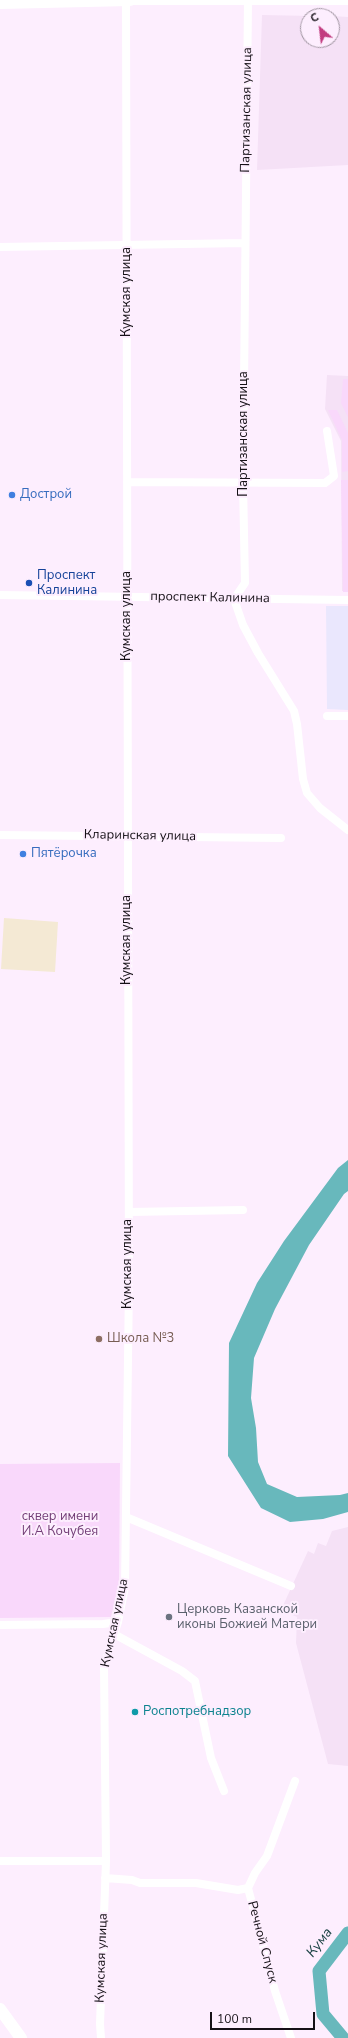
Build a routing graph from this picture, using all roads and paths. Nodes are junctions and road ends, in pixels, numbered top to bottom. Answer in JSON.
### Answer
{"nodes":[{"id":1,"x":127,"y":0,"type":"edge"},
{"id":2,"x":248,"y":0,"type":"edge"},
{"id":3,"x":348,"y":1,"type":"edge"},
{"id":4,"x":0,"y":3,"type":"edge"},
{"id":5,"x":245,"y":244,"type":"junction"},
{"id":6,"x":128,"y":246,"type":"junction"},
{"id":7,"x":0,"y":247,"type":"edge"},
{"id":8,"x":327,"y":431,"type":"dead end"},
{"id":9,"x":127,"y":482,"type":"junction"},
{"id":10,"x":243,"y":483,"type":"junction"},
{"id":11,"x":0,"y":595,"type":"edge"},
{"id":12,"x":127,"y":596,"type":"junction"},
{"id":13,"x":234,"y":599,"type":"junction"},
{"id":14,"x":348,"y":600,"type":"edge"},
{"id":15,"x":326,"y":716,"type":"dead end"},
{"id":16,"x":348,"y":716,"type":"edge"},
{"id":17,"x":348,"y":830,"type":"edge"},
{"id":18,"x":0,"y":835,"type":"edge"},
{"id":19,"x":127,"y":835,"type":"junction"},
{"id":20,"x":281,"y":838,"type":"dead end"},
{"id":21,"x":243,"y":1210,"type":"dead end"},
{"id":22,"x":128,"y":1212,"type":"junction"},
{"id":23,"x":126,"y":1517,"type":"junction"},
{"id":24,"x":291,"y":1586,"type":"dead end"},
{"id":25,"x":118,"y":1622,"type":"junction"},
{"id":26,"x":0,"y":1625,"type":"edge"},
{"id":27,"x":114,"y":1634,"type":"junction"},
{"id":28,"x":295,"y":1781,"type":"dead end"},
{"id":29,"x":224,"y":1791,"type":"dead end"},
{"id":30,"x":0,"y":1861,"type":"edge"},
{"id":31,"x":106,"y":1861,"type":"junction"},
{"id":32,"x":105,"y":1878,"type":"junction"},
{"id":33,"x":248,"y":1888,"type":"junction"},
{"id":34,"x":0,"y":2009,"type":"edge"},
{"id":35,"x":4,"y":2026,"type":"edge"},
{"id":36,"x":21,"y":2038,"type":"edge"},
{"id":37,"x":101,"y":2038,"type":"edge"},
{"id":38,"x":291,"y":2038,"type":"edge"}],
"edges":[{"from":1,"to":2,"type":"street"},
{"from":1,"to":4,"type":"main road"},
{"from":1,"to":6,"type":"street","name":"Кумская улица"},
{"from":2,"to":3,"type":"street"},
{"from":2,"to":5,"type":"street","name":"Партизанская улица"},
{"from":5,"to":6,"type":"street"},
{"from":5,"to":10,"type":"street","name":"Партизанская улица"},
{"from":6,"to":7,"type":"street"},
{"from":6,"to":9,"type":"street","name":"Кумская улица"},
{"from":8,"to":10,"type":"street"},
{"from":9,"to":10,"type":"street"},
{"from":9,"to":12,"type":"street","name":"Кумская улица"},
{"from":10,"to":13,"type":"street","name":"Партизанская улица"},
{"from":11,"to":12,"type":"street","name":"проспект Калинина"},
{"from":12,"to":13,"type":"street","name":"проспект Калинина"},
{"from":12,"to":19,"type":"street","name":"Кумская улица"},
{"from":13,"to":14,"type":"street","name":"проспект Калинина"},
{"from":13,"to":17,"type":"street"},
{"from":15,"to":16,"type":"street"},
{"from":18,"to":19,"type":"street","name":"Кларинская улица"},
{"from":19,"to":20,"type":"street","name":"Кларинская улица"},
{"from":19,"to":22,"type":"street","name":"Кумская улица"},
{"from":21,"to":22,"type":"street"},
{"from":22,"to":23,"type":"street","name":"Кумская улица"},
{"from":23,"to":24,"type":"street"},
{"from":23,"to":25,"type":"street","name":"Кумская улица"},
{"from":25,"to":26,"type":"street"},
{"from":25,"to":27,"type":"street","name":"Кумская улица"},
{"from":27,"to":29,"type":"street"},
{"from":27,"to":31,"type":"street","name":"Кумская улица"},
{"from":28,"to":33,"type":"street","name":"Речной Спуск"},
{"from":30,"to":31,"type":"street"},
{"from":31,"to":32,"type":"street","name":"Кумская улица"},
{"from":32,"to":33,"type":"street"},
{"from":32,"to":37,"type":"street","name":"Кумская улица"},
{"from":33,"to":38,"type":"street","name":"Речной Спуск"},
{"from":34,"to":35,"type":"main road"},
{"from":35,"to":36,"type":"main road"}]}
